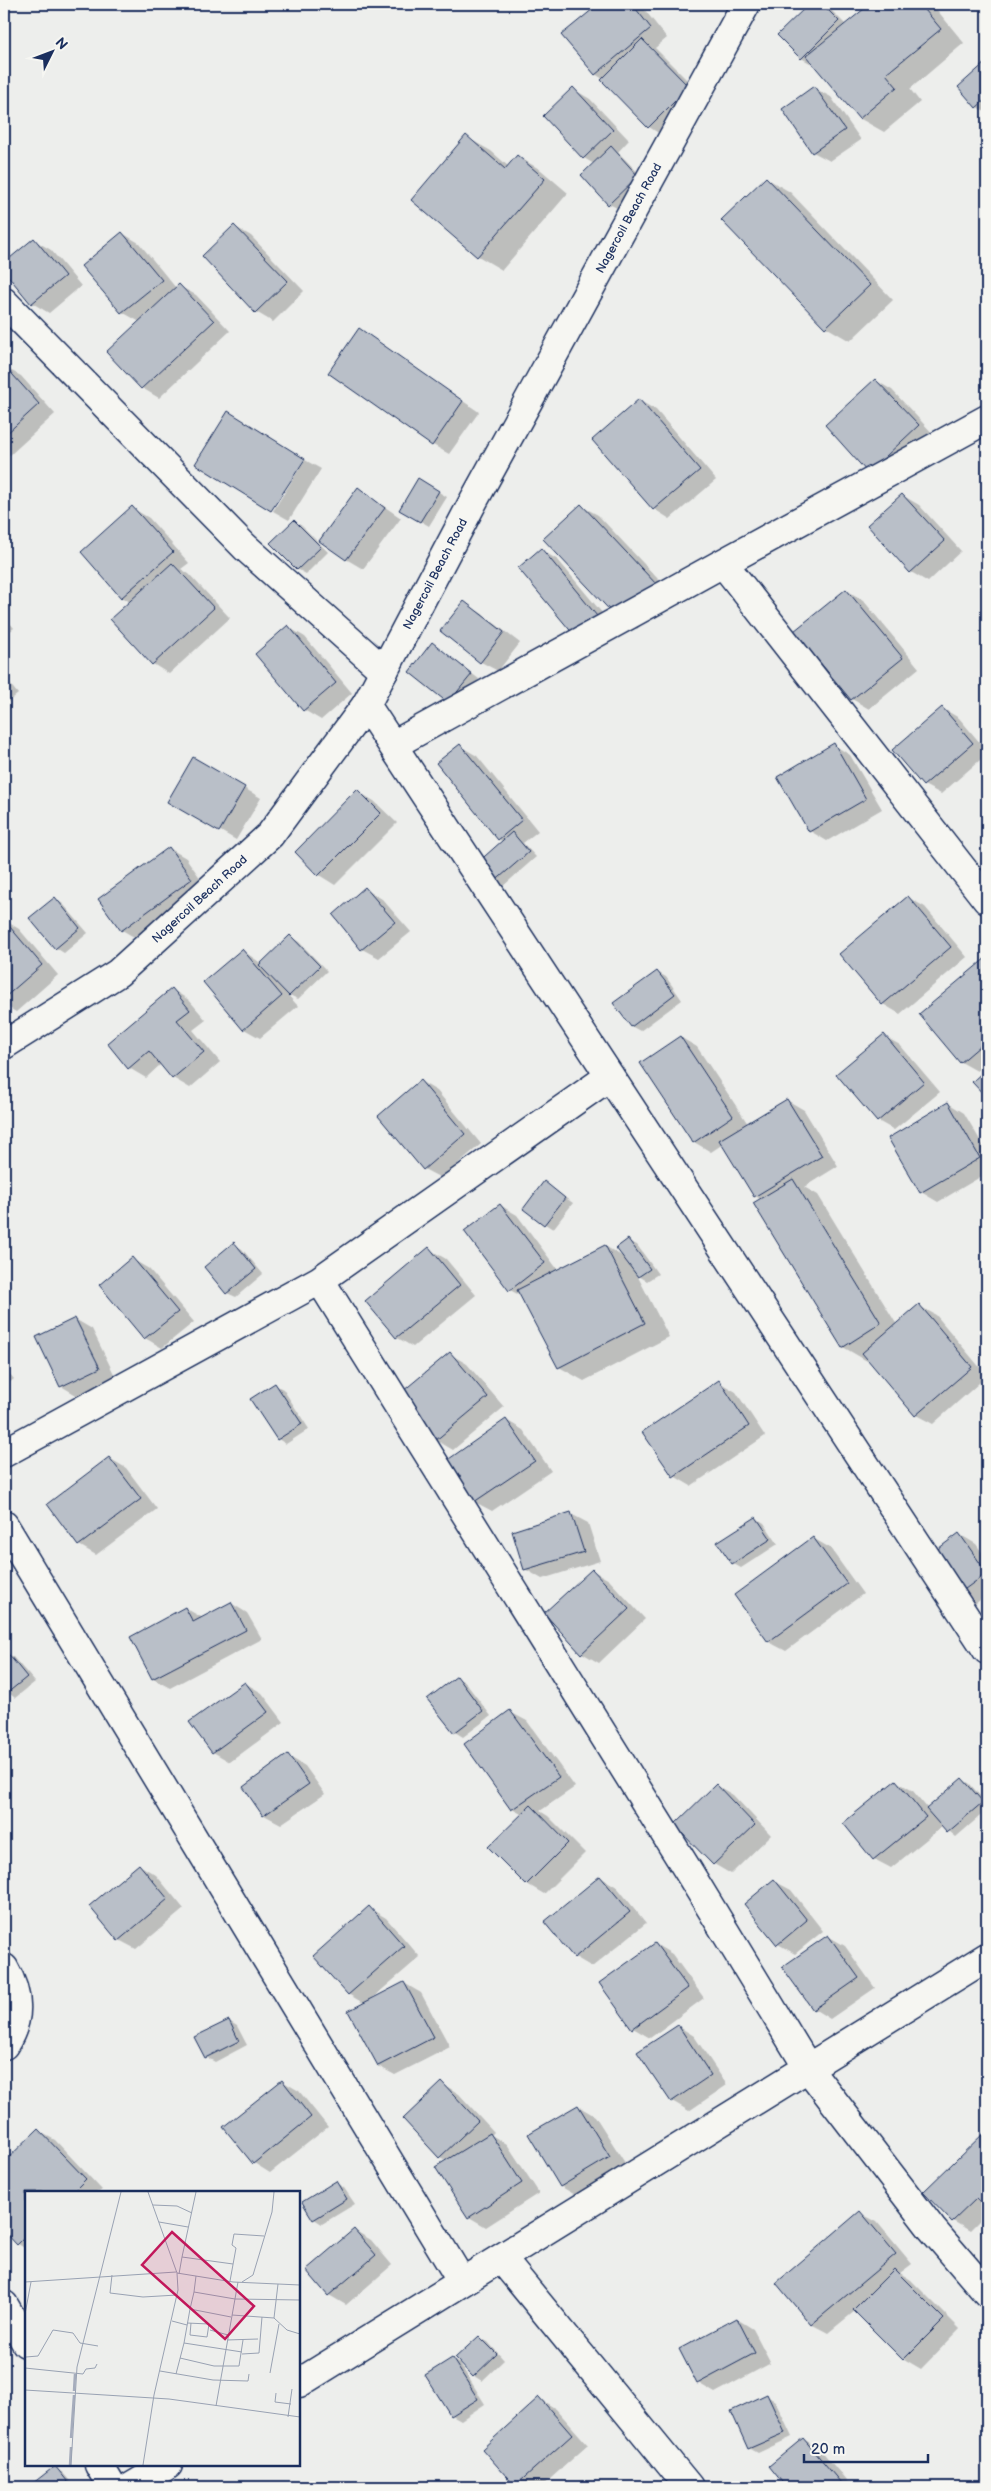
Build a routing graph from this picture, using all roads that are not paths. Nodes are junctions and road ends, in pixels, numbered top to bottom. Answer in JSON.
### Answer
{"nodes":[{"id":1,"x":746,"y":4,"type":"edge"},
{"id":2,"x":4,"y":302,"type":"edge"},
{"id":3,"x":987,"y":419,"type":"edge"},
{"id":4,"x":723,"y":563,"type":"junction"},
{"id":5,"x":384,"y":671,"type":"junction"},
{"id":6,"x":366,"y":705,"type":"junction"},
{"id":7,"x":392,"y":745,"type":"junction"},
{"id":8,"x":987,"y":900,"type":"edge"},
{"id":9,"x":6,"y":1040,"type":"edge"},
{"id":10,"x":610,"y":1076,"type":"junction"},
{"id":11,"x":320,"y":1280,"type":"junction"},
{"id":12,"x":4,"y":1453,"type":"edge"},
{"id":13,"x":4,"y":1525,"type":"edge"},
{"id":14,"x":987,"y":1650,"type":"edge"},
{"id":15,"x":987,"y":1957,"type":"edge"},
{"id":16,"x":4,"y":1968,"type":"edge"},
{"id":17,"x":4,"y":2045,"type":"edge"},
{"id":18,"x":808,"y":2068,"type":"junction"},
{"id":19,"x":501,"y":2258,"type":"junction"},
{"id":20,"x":462,"y":2282,"type":"junction"},
{"id":21,"x":987,"y":2293,"type":"edge"},
{"id":22,"x":4,"y":2305,"type":"edge"},
{"id":23,"x":25,"y":2341,"type":"edge"},
{"id":24,"x":300,"y":2382,"type":"edge"},
{"id":25,"x":100,"y":2466,"type":"edge"},
{"id":26,"x":166,"y":2466,"type":"edge"},
{"id":27,"x":112,"y":2487,"type":"edge"},
{"id":28,"x":131,"y":2487,"type":"edge"},
{"id":29,"x":689,"y":2487,"type":"edge"}],
"edges":[{"from":1,"to":5,"type":"street","name":"Nagercoil Beach Road"},
{"from":2,"to":5,"type":"street"},
{"from":3,"to":4,"type":"street"},
{"from":4,"to":7,"type":"street"},
{"from":4,"to":8,"type":"street"},
{"from":5,"to":6,"type":"street","name":"Nagercoil Beach Road"},
{"from":6,"to":7,"type":"street"},
{"from":6,"to":9,"type":"street","name":"Nagercoil Beach Road"},
{"from":7,"to":10,"type":"street"},
{"from":10,"to":11,"type":"street"},
{"from":10,"to":14,"type":"street"},
{"from":11,"to":12,"type":"street"},
{"from":11,"to":18,"type":"street"},
{"from":13,"to":20,"type":"street"},
{"from":15,"to":18,"type":"street"},
{"from":16,"to":17,"type":"street"},
{"from":18,"to":19,"type":"street"},
{"from":18,"to":21,"type":"street"},
{"from":19,"to":20,"type":"street"},
{"from":19,"to":29,"type":"street"},
{"from":20,"to":24,"type":"street"},
{"from":22,"to":23,"type":"street"},
{"from":25,"to":27,"type":"street"},
{"from":26,"to":28,"type":"street"}]}
